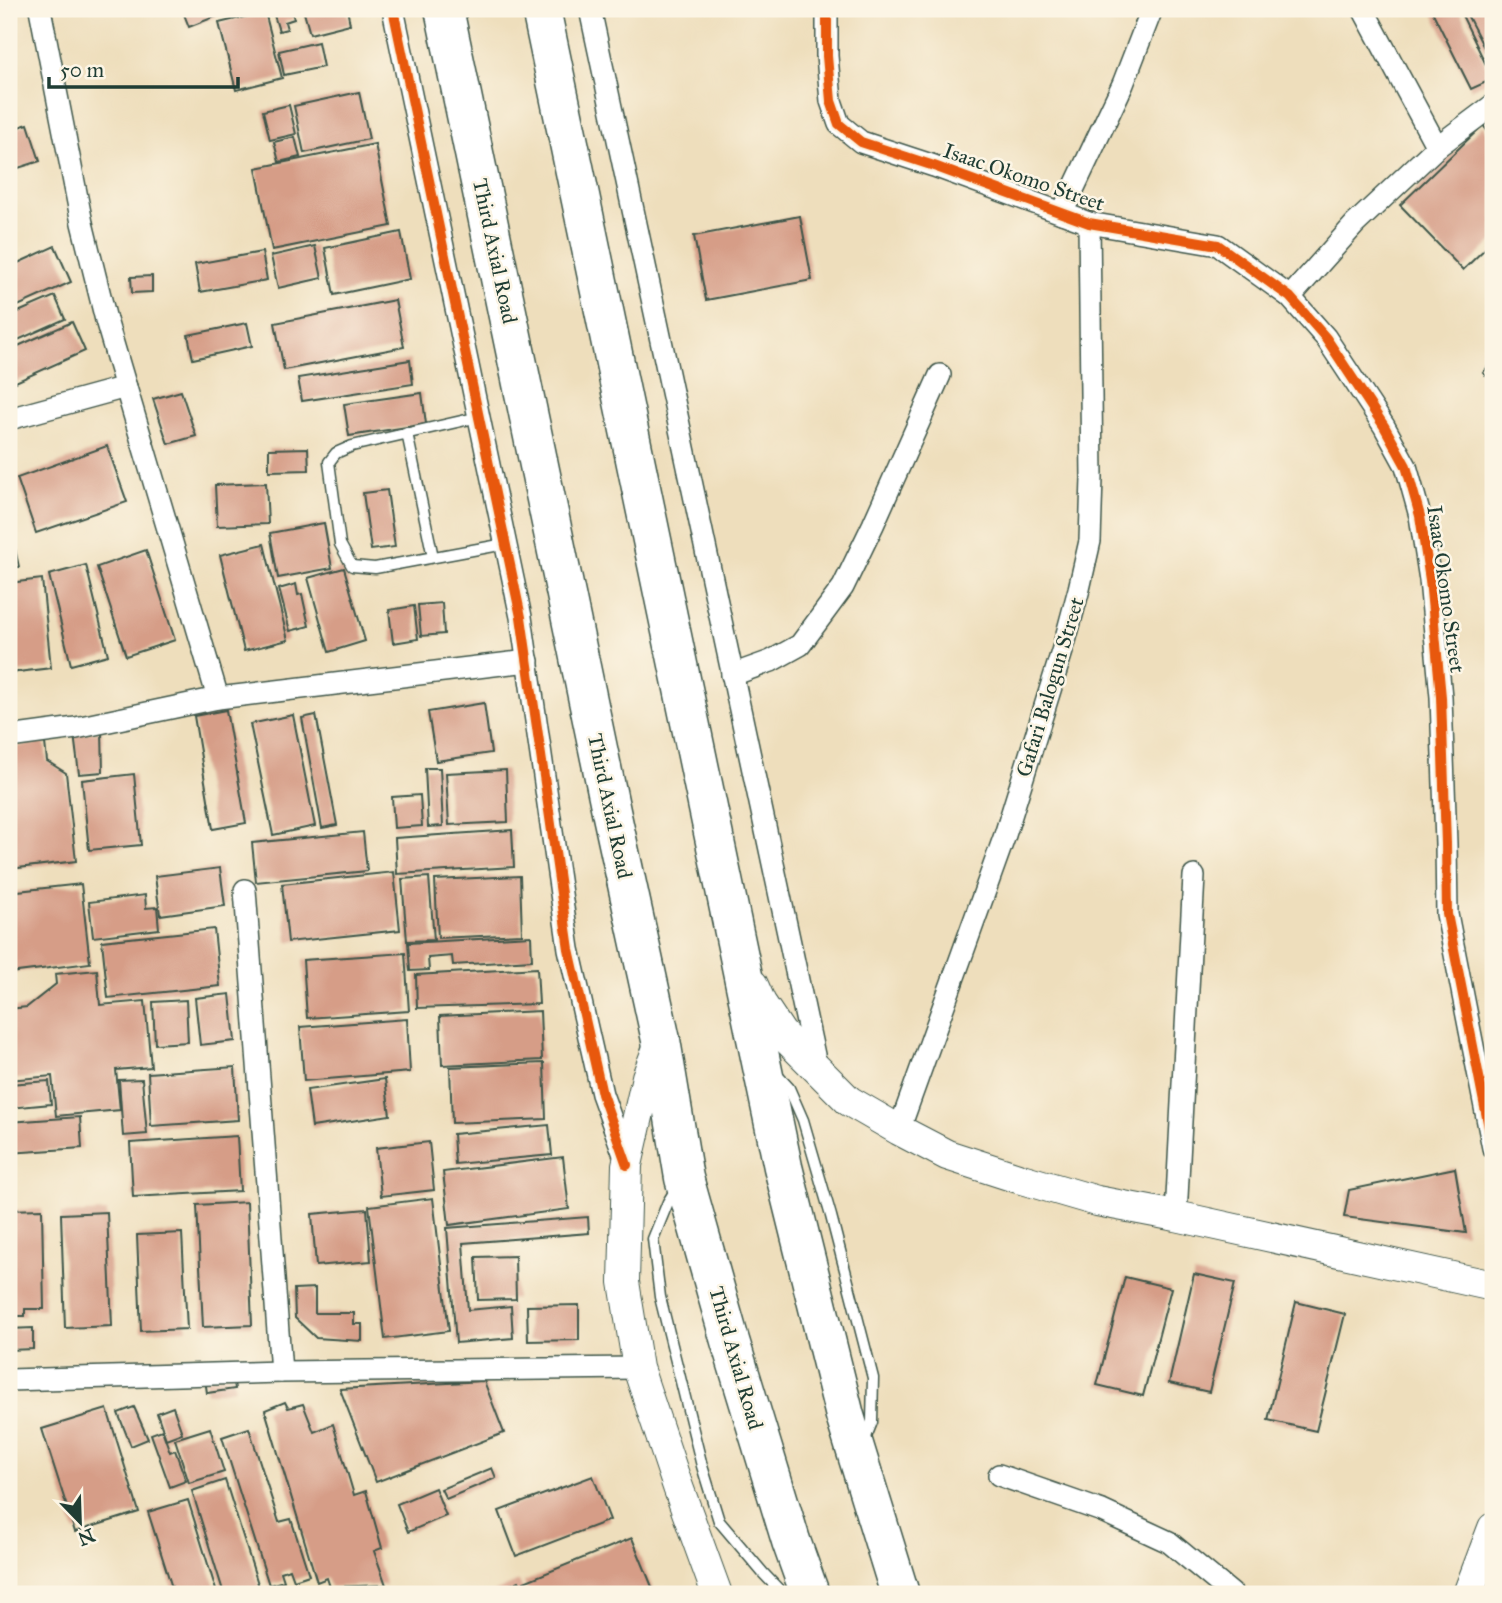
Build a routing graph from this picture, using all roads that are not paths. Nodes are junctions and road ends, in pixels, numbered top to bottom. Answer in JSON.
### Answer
{"nodes":[{"id":1,"x":40,"y":9,"type":"edge"},
{"id":2,"x":393,"y":9,"type":"edge"},
{"id":3,"x":444,"y":9,"type":"edge"},
{"id":4,"x":541,"y":9,"type":"edge"},
{"id":5,"x":590,"y":9,"type":"edge"},
{"id":6,"x":827,"y":9,"type":"edge"},
{"id":7,"x":1152,"y":9,"type":"edge"},
{"id":8,"x":1363,"y":9,"type":"edge"},
{"id":9,"x":1493,"y":105,"type":"edge"},
{"id":10,"x":1437,"y":147,"type":"junction"},
{"id":11,"x":1062,"y":214,"type":"junction"},
{"id":12,"x":1088,"y":223,"type":"junction"},
{"id":13,"x":1290,"y":297,"type":"junction"},
{"id":14,"x":940,"y":375,"type":"dead end"},
{"id":15,"x":126,"y":387,"type":"junction"},
{"id":16,"x":479,"y":417,"type":"junction"},
{"id":17,"x":9,"y":419,"type":"edge"},
{"id":18,"x":407,"y":433,"type":"junction"},
{"id":19,"x":505,"y":544,"type":"junction"},
{"id":20,"x":433,"y":557,"type":"junction"},
{"id":21,"x":528,"y":661,"type":"junction"},
{"id":22,"x":732,"y":675,"type":"junction"},
{"id":23,"x":218,"y":698,"type":"junction"},
{"id":24,"x":9,"y":737,"type":"edge"},
{"id":25,"x":1194,"y":876,"type":"dead end"},
{"id":26,"x":245,"y":891,"type":"dead end"},
{"id":27,"x":738,"y":951,"type":"junction"},
{"id":28,"x":661,"y":1040,"type":"junction"},
{"id":29,"x":817,"y":1069,"type":"junction"},
{"id":30,"x":899,"y":1130,"type":"junction"},
{"id":31,"x":1493,"y":1148,"type":"edge"},
{"id":32,"x":627,"y":1165,"type":"junction"},
{"id":33,"x":684,"y":1178,"type":"junction"},
{"id":34,"x":1176,"y":1216,"type":"junction"},
{"id":35,"x":1493,"y":1286,"type":"edge"},
{"id":36,"x":638,"y":1368,"type":"junction"},
{"id":37,"x":281,"y":1372,"type":"junction"},
{"id":38,"x":9,"y":1380,"type":"edge"},
{"id":39,"x":999,"y":1475,"type":"dead end"},
{"id":40,"x":1492,"y":1532,"type":"edge"},
{"id":41,"x":717,"y":1594,"type":"edge"},
{"id":42,"x":783,"y":1594,"type":"edge"},
{"id":43,"x":810,"y":1594,"type":"edge"},
{"id":44,"x":900,"y":1594,"type":"edge"},
{"id":45,"x":1233,"y":1594,"type":"edge"},
{"id":46,"x":1468,"y":1594,"type":"edge"}],
"edges":[{"from":1,"to":15,"type":"street"},
{"from":2,"to":16,"type":"street"},
{"from":3,"to":28,"type":"highway","name":"Third Axial Road"},
{"from":4,"to":27,"type":"highway"},
{"from":5,"to":22,"type":"street"},
{"from":6,"to":11,"type":"street","name":"Isaac Okomo Street"},
{"from":7,"to":11,"type":"street"},
{"from":8,"to":10,"type":"street"},
{"from":9,"to":10,"type":"street"},
{"from":10,"to":13,"type":"street"},
{"from":11,"to":12,"type":"street","name":"Isaac Okomo Street"},
{"from":12,"to":13,"type":"street","name":"Isaac Okomo Street"},
{"from":12,"to":30,"type":"street","name":"Gafari Balogun Street"},
{"from":13,"to":31,"type":"street","name":"Isaac Okomo Street"},
{"from":14,"to":22,"type":"street"},
{"from":15,"to":17,"type":"street"},
{"from":15,"to":23,"type":"street"},
{"from":16,"to":18,"type":"lane"},
{"from":16,"to":19,"type":"street"},
{"from":18,"to":20,"type":"lane"},
{"from":18,"to":20,"type":"lane"},
{"from":19,"to":20,"type":"lane"},
{"from":19,"to":21,"type":"street"},
{"from":21,"to":23,"type":"street"},
{"from":21,"to":32,"type":"street"},
{"from":22,"to":29,"type":"street"},
{"from":23,"to":24,"type":"street"},
{"from":25,"to":34,"type":"street"},
{"from":26,"to":37,"type":"street"},
{"from":27,"to":29,"type":"street"},
{"from":27,"to":44,"type":"highway"},
{"from":28,"to":32,"type":"street"},
{"from":28,"to":33,"type":"highway","name":"Third Axial Road"},
{"from":29,"to":30,"type":"street"},
{"from":30,"to":34,"type":"street"},
{"from":32,"to":36,"type":"street"},
{"from":33,"to":42,"type":"lane"},
{"from":33,"to":43,"type":"highway","name":"Third Axial Road"},
{"from":34,"to":35,"type":"street"},
{"from":36,"to":37,"type":"street"},
{"from":36,"to":41,"type":"street"},
{"from":37,"to":38,"type":"street"},
{"from":39,"to":45,"type":"street"},
{"from":40,"to":46,"type":"street"}]}
